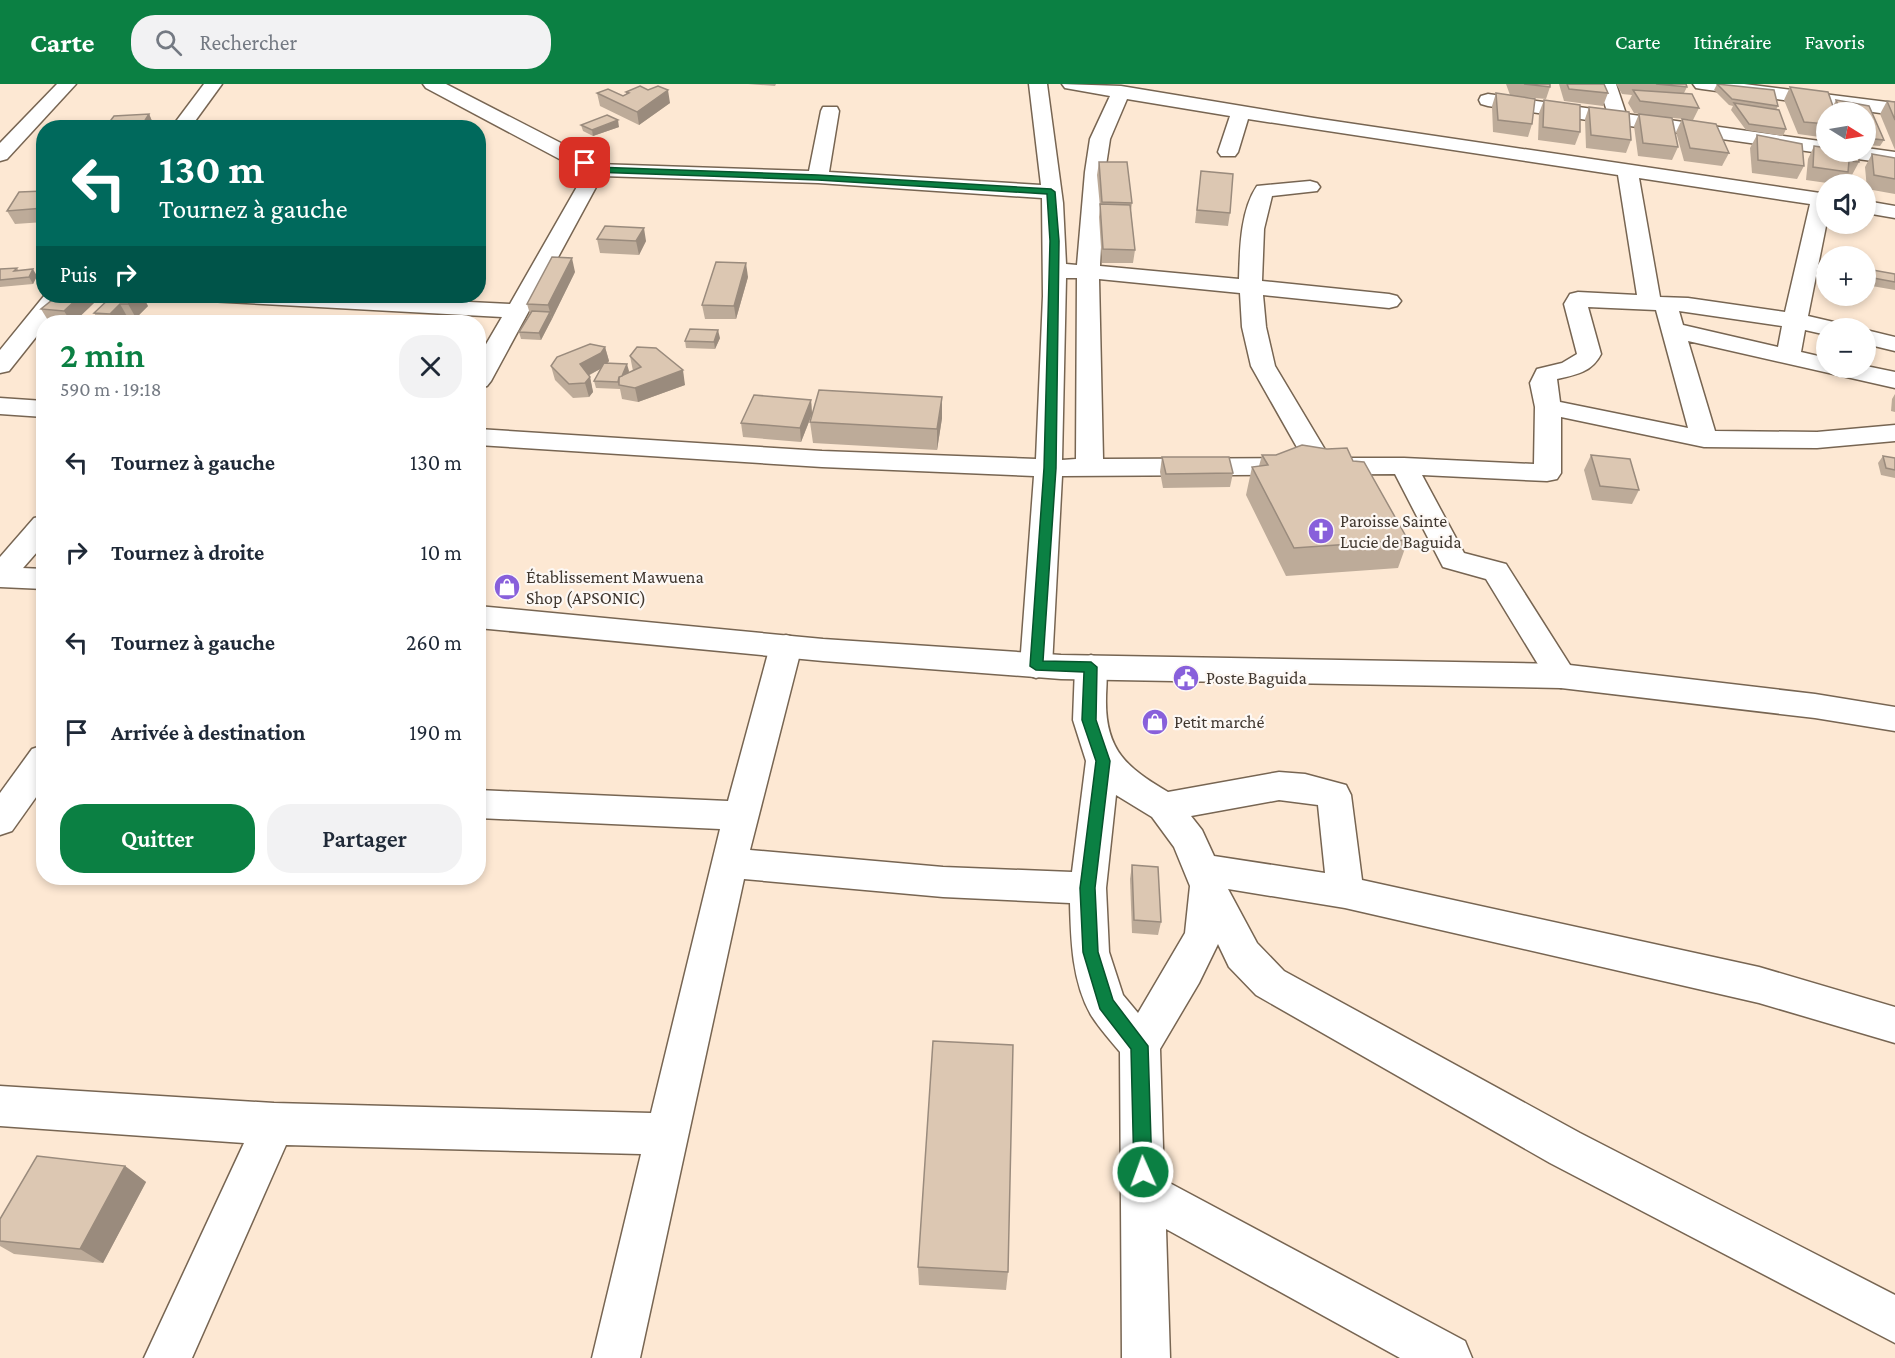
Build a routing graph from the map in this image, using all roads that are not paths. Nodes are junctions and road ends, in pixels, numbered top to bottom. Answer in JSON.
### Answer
{"nodes":[{"id":1,"x":46,"y":84,"type":"edge"},
{"id":2,"x":67,"y":84,"type":"edge"},
{"id":3,"x":213,"y":84,"type":"edge"},
{"id":4,"x":432,"y":84,"type":"edge"},
{"id":5,"x":1038,"y":84,"type":"edge"},
{"id":6,"x":1071,"y":84,"type":"edge"},
{"id":7,"x":1607,"y":84,"type":"edge"},
{"id":8,"x":1121,"y":91,"type":"junction"},
{"id":9,"x":1483,"y":92,"type":"edge"},
{"id":10,"x":1712,"y":104,"type":"edge"},
{"id":11,"x":1895,"y":109,"type":"edge"},
{"id":12,"x":830,"y":111,"type":"dead end"},
{"id":13,"x":1241,"y":111,"type":"junction"},
{"id":14,"x":1474,"y":115,"type":"dead end"},
{"id":15,"x":1618,"y":117,"type":"junction"},
{"id":16,"x":186,"y":120,"type":"edge"},
{"id":17,"x":0,"y":132,"type":"edge"},
{"id":18,"x":1816,"y":144,"type":"edge"},
{"id":19,"x":1475,"y":147,"type":"junction"},
{"id":20,"x":1228,"y":152,"type":"dead end"},
{"id":21,"x":1736,"y":152,"type":"dead end"},
{"id":22,"x":0,"y":155,"type":"edge"},
{"id":23,"x":1876,"y":155,"type":"edge"},
{"id":24,"x":1895,"y":158,"type":"edge"},
{"id":25,"x":1627,"y":169,"type":"junction"},
{"id":26,"x":592,"y":170,"type":"junction"},
{"id":27,"x":818,"y":177,"type":"junction"},
{"id":28,"x":1310,"y":187,"type":"dead end"},
{"id":29,"x":1051,"y":192,"type":"junction"},
{"id":30,"x":1816,"y":194,"type":"edge"},
{"id":31,"x":1816,"y":195,"type":"edge"},
{"id":32,"x":1876,"y":196,"type":"edge"},
{"id":33,"x":1895,"y":199,"type":"edge"},
{"id":34,"x":1876,"y":209,"type":"edge"},
{"id":35,"x":1895,"y":212,"type":"edge"},
{"id":36,"x":1816,"y":234,"type":"edge"},
{"id":37,"x":1054,"y":271,"type":"junction"},
{"id":38,"x":1088,"y":272,"type":"junction"},
{"id":39,"x":1251,"y":288,"type":"junction"},
{"id":40,"x":1389,"y":301,"type":"dead end"},
{"id":41,"x":50,"y":303,"type":"edge"},
{"id":42,"x":405,"y":303,"type":"edge"},
{"id":43,"x":1657,"y":303,"type":"junction"},
{"id":44,"x":518,"y":311,"type":"junction"},
{"id":45,"x":41,"y":315,"type":"edge"},
{"id":46,"x":36,"y":321,"type":"edge"},
{"id":47,"x":1796,"y":321,"type":"junction"},
{"id":48,"x":1816,"y":325,"type":"edge"},
{"id":49,"x":1673,"y":330,"type":"junction"},
{"id":50,"x":1876,"y":339,"type":"edge"},
{"id":51,"x":1895,"y":344,"type":"edge"},
{"id":52,"x":1788,"y":356,"type":"junction"},
{"id":53,"x":1816,"y":362,"type":"edge"},
{"id":54,"x":0,"y":366,"type":"edge"},
{"id":55,"x":486,"y":367,"type":"edge"},
{"id":56,"x":1876,"y":376,"type":"edge"},
{"id":57,"x":1895,"y":380,"type":"edge"},
{"id":58,"x":0,"y":406,"type":"edge"},
{"id":59,"x":1548,"y":407,"type":"junction"},
{"id":60,"x":36,"y":408,"type":"edge"},
{"id":61,"x":1895,"y":433,"type":"edge"},
{"id":62,"x":486,"y":438,"type":"edge"},
{"id":63,"x":1704,"y":439,"type":"junction"},
{"id":64,"x":1404,"y":466,"type":"junction"},
{"id":65,"x":1322,"y":467,"type":"junction"},
{"id":66,"x":1050,"y":468,"type":"junction"},
{"id":67,"x":1090,"y":468,"type":"junction"},
{"id":68,"x":36,"y":534,"type":"edge"},
{"id":69,"x":0,"y":576,"type":"edge"},
{"id":70,"x":36,"y":578,"type":"edge"},
{"id":71,"x":486,"y":618,"type":"edge"},
{"id":72,"x":786,"y":646,"type":"junction"},
{"id":73,"x":1036,"y":666,"type":"junction"},
{"id":74,"x":1091,"y":667,"type":"junction"},
{"id":75,"x":1561,"y":676,"type":"junction"},
{"id":76,"x":1895,"y":719,"type":"edge"},
{"id":77,"x":1103,"y":761,"type":"junction"},
{"id":78,"x":29,"y":776,"type":"edge"},
{"id":79,"x":486,"y":804,"type":"edge"},
{"id":80,"x":1164,"y":807,"type":"junction"},
{"id":81,"x":742,"y":816,"type":"junction"},
{"id":82,"x":0,"y":821,"type":"edge"},
{"id":83,"x":729,"y":863,"type":"junction"},
{"id":84,"x":1205,"y":878,"type":"junction"},
{"id":85,"x":1088,"y":888,"type":"junction"},
{"id":86,"x":1345,"y":892,"type":"junction"},
{"id":87,"x":1895,"y":1026,"type":"edge"},
{"id":88,"x":1140,"y":1046,"type":"junction"},
{"id":89,"x":0,"y":1106,"type":"edge"},
{"id":90,"x":274,"y":1124,"type":"junction"},
{"id":91,"x":667,"y":1134,"type":"junction"},
{"id":92,"x":1144,"y":1193,"type":"junction"},
{"id":93,"x":1895,"y":1320,"type":"edge"},
{"id":94,"x":168,"y":1358,"type":"edge"},
{"id":95,"x":616,"y":1358,"type":"edge"},
{"id":96,"x":1146,"y":1358,"type":"edge"},
{"id":97,"x":1448,"y":1358,"type":"edge"}],
"edges":[{"from":1,"to":17,"type":"main road"},
{"from":2,"to":22,"type":"main road"},
{"from":3,"to":16,"type":"main road"},
{"from":4,"to":26,"type":"main road"},
{"from":5,"to":29,"type":"main road"},
{"from":6,"to":8,"type":"main road"},
{"from":7,"to":15,"type":"main road"},
{"from":8,"to":13,"type":"main road"},
{"from":8,"to":38,"type":"main road"},
{"from":9,"to":14,"type":"main road"},
{"from":9,"to":15,"type":"main road"},
{"from":10,"to":11,"type":"main road"},
{"from":10,"to":15,"type":"main road"},
{"from":10,"to":18,"type":"main road"},
{"from":10,"to":21,"type":"main road"},
{"from":12,"to":27,"type":"main road"},
{"from":13,"to":19,"type":"main road"},
{"from":13,"to":20,"type":"main road"},
{"from":19,"to":25,"type":"main road"},
{"from":19,"to":30,"type":"main road"},
{"from":23,"to":24,"type":"main road"},
{"from":25,"to":31,"type":"main road"},
{"from":25,"to":43,"type":"main road"},
{"from":26,"to":27,"type":"main road"},
{"from":26,"to":44,"type":"main road"},
{"from":27,"to":29,"type":"main road"},
{"from":28,"to":39,"type":"main road"},
{"from":29,"to":37,"type":"main road"},
{"from":32,"to":33,"type":"main road"},
{"from":34,"to":35,"type":"main road"},
{"from":36,"to":47,"type":"main road"},
{"from":37,"to":38,"type":"main road"},
{"from":37,"to":66,"type":"main road"},
{"from":38,"to":39,"type":"main road"},
{"from":38,"to":67,"type":"main road"},
{"from":39,"to":40,"type":"main road"},
{"from":39,"to":65,"type":"main road"},
{"from":41,"to":45,"type":"main road"},
{"from":42,"to":44,"type":"main road"},
{"from":43,"to":47,"type":"main road"},
{"from":43,"to":49,"type":"main road"},
{"from":43,"to":59,"type":"main road"},
{"from":44,"to":55,"type":"main road"},
{"from":46,"to":54,"type":"main road"},
{"from":47,"to":48,"type":"main road"},
{"from":47,"to":52,"type":"main road"},
{"from":49,"to":52,"type":"main road"},
{"from":49,"to":63,"type":"main road"},
{"from":50,"to":51,"type":"main road"},
{"from":52,"to":53,"type":"main road"},
{"from":56,"to":57,"type":"main road"},
{"from":58,"to":60,"type":"main road"},
{"from":59,"to":63,"type":"main road"},
{"from":59,"to":64,"type":"main road"},
{"from":61,"to":63,"type":"main road"},
{"from":62,"to":66,"type":"main road"},
{"from":64,"to":65,"type":"main road"},
{"from":64,"to":75,"type":"main road"},
{"from":65,"to":67,"type":"main road"},
{"from":66,"to":67,"type":"main road"},
{"from":66,"to":73,"type":"main road"},
{"from":68,"to":69,"type":"main road"},
{"from":69,"to":70,"type":"main road"},
{"from":71,"to":72,"type":"main road"},
{"from":72,"to":73,"type":"main road"},
{"from":72,"to":81,"type":"main road"},
{"from":73,"to":74,"type":"main road"},
{"from":74,"to":75,"type":"main road"},
{"from":74,"to":77,"type":"main road"},
{"from":75,"to":76,"type":"main road"},
{"from":77,"to":80,"type":"main road"},
{"from":77,"to":85,"type":"main road"},
{"from":78,"to":82,"type":"main road"},
{"from":79,"to":81,"type":"main road"},
{"from":80,"to":84,"type":"main road"},
{"from":80,"to":86,"type":"main road"},
{"from":81,"to":83,"type":"main road"},
{"from":83,"to":85,"type":"main road"},
{"from":83,"to":91,"type":"main road"},
{"from":84,"to":86,"type":"main road"},
{"from":84,"to":88,"type":"main road"},
{"from":84,"to":93,"type":"main road"},
{"from":85,"to":88,"type":"main road"},
{"from":86,"to":87,"type":"main road"},
{"from":88,"to":92,"type":"main road"},
{"from":89,"to":90,"type":"main road"},
{"from":90,"to":91,"type":"main road"},
{"from":90,"to":94,"type":"main road"},
{"from":91,"to":95,"type":"main road"},
{"from":92,"to":96,"type":"main road"},
{"from":92,"to":97,"type":"main road"}]}
